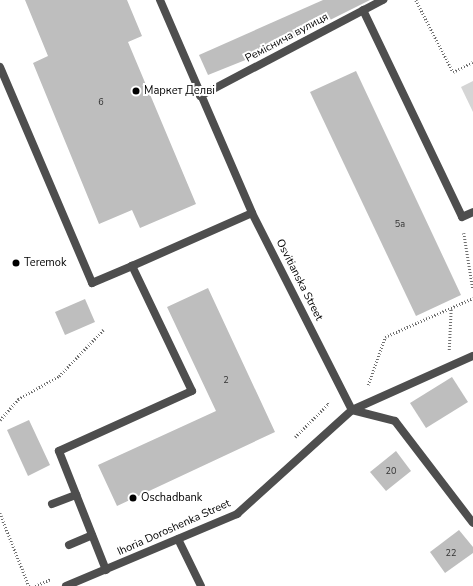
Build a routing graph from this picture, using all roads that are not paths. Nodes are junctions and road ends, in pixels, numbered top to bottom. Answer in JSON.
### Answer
{"nodes":[{"id":1,"x":160,"y":0,"type":"edge"},
{"id":2,"x":383,"y":0,"type":"edge"},
{"id":3,"x":363,"y":10,"type":"junction"},
{"id":4,"x":0,"y":67,"type":"edge"},
{"id":5,"x":200,"y":96,"type":"junction"},
{"id":6,"x":473,"y":212,"type":"edge"},
{"id":7,"x":252,"y":213,"type":"junction"},
{"id":8,"x":132,"y":266,"type":"junction"},
{"id":9,"x":473,"y":356,"type":"edge"},
{"id":10,"x":352,"y":410,"type":"junction"},
{"id":11,"x":76,"y":495,"type":"junction"},
{"id":12,"x":52,"y":504,"type":"dead end"},
{"id":13,"x":473,"y":523,"type":"edge"},
{"id":14,"x":92,"y":535,"type":"junction"},
{"id":15,"x":178,"y":539,"type":"junction"},
{"id":16,"x":69,"y":545,"type":"dead end"},
{"id":17,"x":106,"y":570,"type":"junction"},
{"id":18,"x":66,"y":586,"type":"edge"},
{"id":19,"x":201,"y":586,"type":"edge"}],
"edges":[{"from":1,"to":5,"type":"street","name":"Osvitianska Street"},
{"from":2,"to":3,"type":"street","name":"Реміснича вулиця"},
{"from":3,"to":5,"type":"street","name":"Реміснича вулиця"},
{"from":3,"to":6,"type":"street"},
{"from":4,"to":8,"type":"street"},
{"from":5,"to":7,"type":"street","name":"Osvitianska Street"},
{"from":7,"to":8,"type":"street"},
{"from":7,"to":10,"type":"street","name":"Osvitianska Street"},
{"from":8,"to":11,"type":"street"},
{"from":9,"to":10,"type":"street","name":"Ihoria Doroshenka Street"},
{"from":10,"to":13,"type":"street"},
{"from":10,"to":15,"type":"street","name":"Ihoria Doroshenka Street"},
{"from":11,"to":12,"type":"street"},
{"from":11,"to":14,"type":"street"},
{"from":14,"to":16,"type":"street"},
{"from":14,"to":17,"type":"street"},
{"from":15,"to":17,"type":"street","name":"Ihoria Doroshenka Street"},
{"from":15,"to":19,"type":"street"},
{"from":17,"to":18,"type":"street","name":"Ihoria Doroshenka Street"}]}
